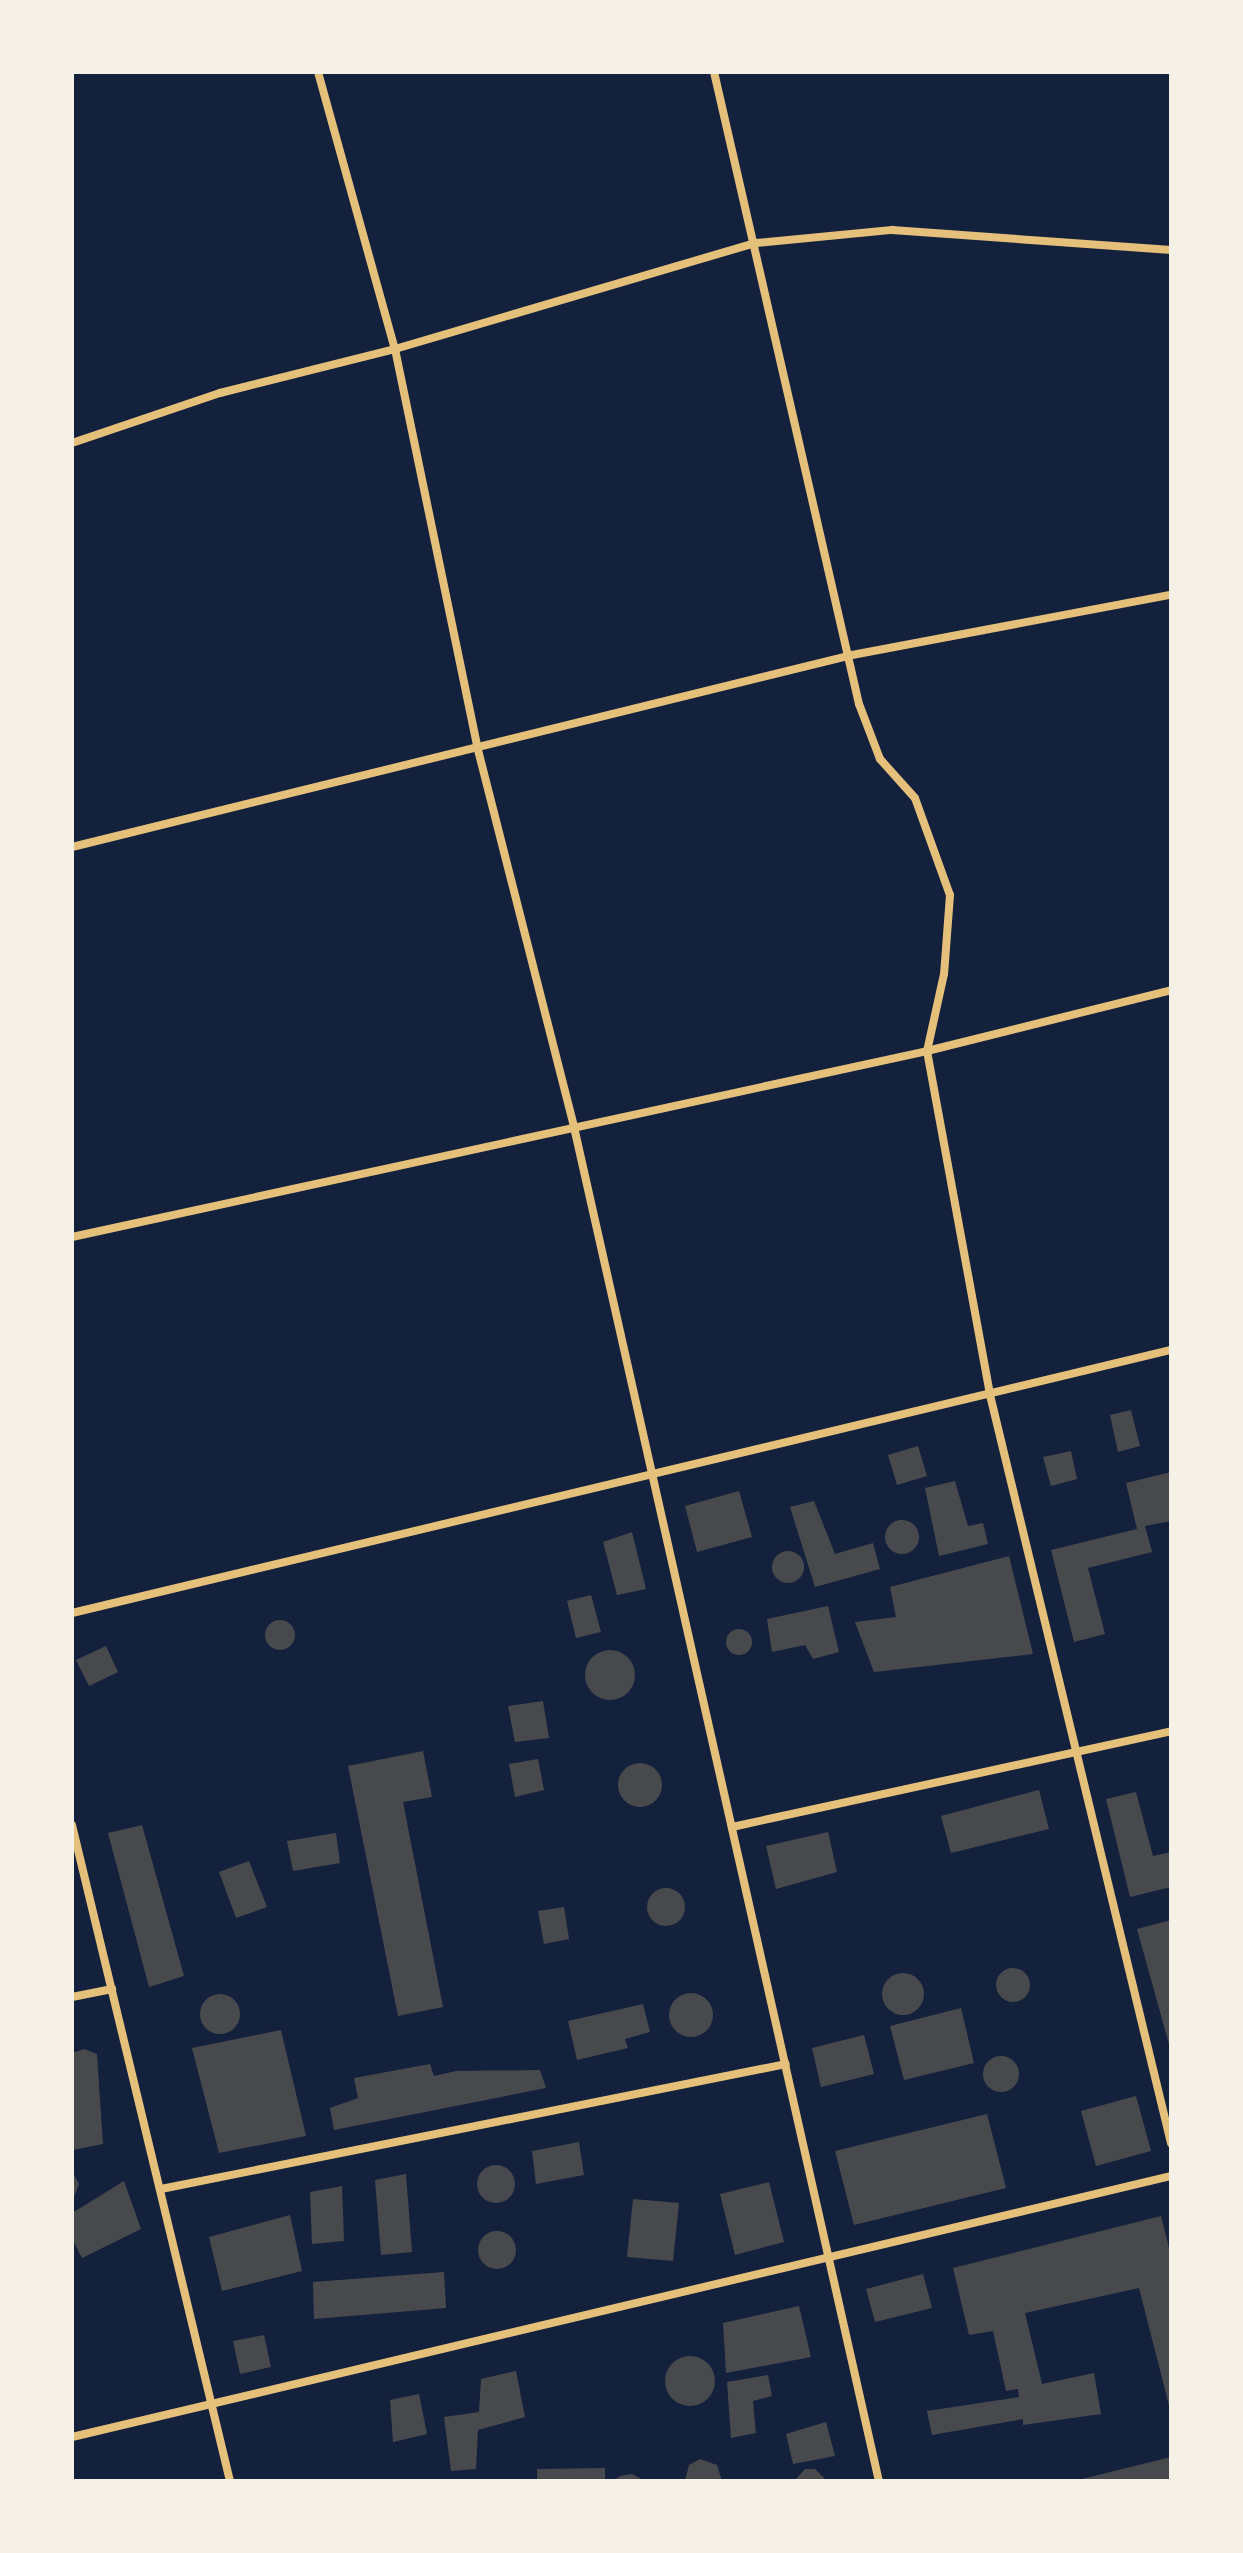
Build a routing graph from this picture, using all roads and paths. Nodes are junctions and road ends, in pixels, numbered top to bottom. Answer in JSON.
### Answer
{"nodes":[{"id":1,"x":318,"y":72,"type":"edge"},
{"id":2,"x":714,"y":72,"type":"edge"},
{"id":3,"x":756,"y":243,"type":"junction"},
{"id":4,"x":1171,"y":250,"type":"edge"},
{"id":5,"x":395,"y":349,"type":"junction"},
{"id":6,"x":72,"y":443,"type":"edge"},
{"id":7,"x":1171,"y":595,"type":"edge"},
{"id":8,"x":852,"y":655,"type":"junction"},
{"id":9,"x":477,"y":746,"type":"junction"},
{"id":10,"x":72,"y":847,"type":"edge"},
{"id":11,"x":1171,"y":990,"type":"edge"},
{"id":12,"x":927,"y":1051,"type":"junction"},
{"id":13,"x":574,"y":1127,"type":"junction"},
{"id":14,"x":72,"y":1237,"type":"edge"},
{"id":15,"x":1171,"y":1350,"type":"edge"},
{"id":16,"x":990,"y":1395,"type":"junction"},
{"id":17,"x":652,"y":1475,"type":"junction"},
{"id":18,"x":72,"y":1613,"type":"edge"},
{"id":19,"x":1171,"y":1731,"type":"edge"},
{"id":20,"x":1076,"y":1753,"type":"junction"},
{"id":21,"x":72,"y":1825,"type":"edge"},
{"id":22,"x":732,"y":1827,"type":"junction"},
{"id":23,"x":112,"y":1989,"type":"junction"},
{"id":24,"x":72,"y":1997,"type":"edge"},
{"id":25,"x":786,"y":2064,"type":"junction"},
{"id":26,"x":1171,"y":2143,"type":"edge"},
{"id":27,"x":1171,"y":2176,"type":"edge"},
{"id":28,"x":161,"y":2189,"type":"junction"},
{"id":29,"x":829,"y":2261,"type":"junction"},
{"id":30,"x":212,"y":2405,"type":"junction"},
{"id":31,"x":72,"y":2437,"type":"edge"},
{"id":32,"x":230,"y":2481,"type":"edge"},
{"id":33,"x":879,"y":2481,"type":"edge"}],
"edges":[{"from":1,"to":5,"type":"street"},
{"from":2,"to":3,"type":"street"},
{"from":3,"to":4,"type":"street"},
{"from":3,"to":5,"type":"street"},
{"from":3,"to":8,"type":"street"},
{"from":5,"to":6,"type":"street"},
{"from":5,"to":9,"type":"street"},
{"from":7,"to":8,"type":"street"},
{"from":8,"to":9,"type":"street"},
{"from":8,"to":12,"type":"street"},
{"from":9,"to":10,"type":"street"},
{"from":9,"to":13,"type":"street"},
{"from":11,"to":12,"type":"street"},
{"from":12,"to":13,"type":"street"},
{"from":12,"to":16,"type":"street"},
{"from":13,"to":14,"type":"street"},
{"from":13,"to":17,"type":"street"},
{"from":15,"to":16,"type":"street"},
{"from":16,"to":17,"type":"street"},
{"from":16,"to":20,"type":"street"},
{"from":17,"to":18,"type":"street"},
{"from":17,"to":22,"type":"street"},
{"from":19,"to":20,"type":"street"},
{"from":20,"to":22,"type":"street"},
{"from":20,"to":26,"type":"street"},
{"from":21,"to":23,"type":"street"},
{"from":22,"to":25,"type":"street"},
{"from":23,"to":24,"type":"street"},
{"from":23,"to":28,"type":"street"},
{"from":25,"to":28,"type":"street"},
{"from":25,"to":29,"type":"street"},
{"from":27,"to":29,"type":"street"},
{"from":28,"to":30,"type":"street"},
{"from":29,"to":30,"type":"street"},
{"from":29,"to":33,"type":"street"},
{"from":30,"to":31,"type":"street"},
{"from":30,"to":32,"type":"street"}]}
